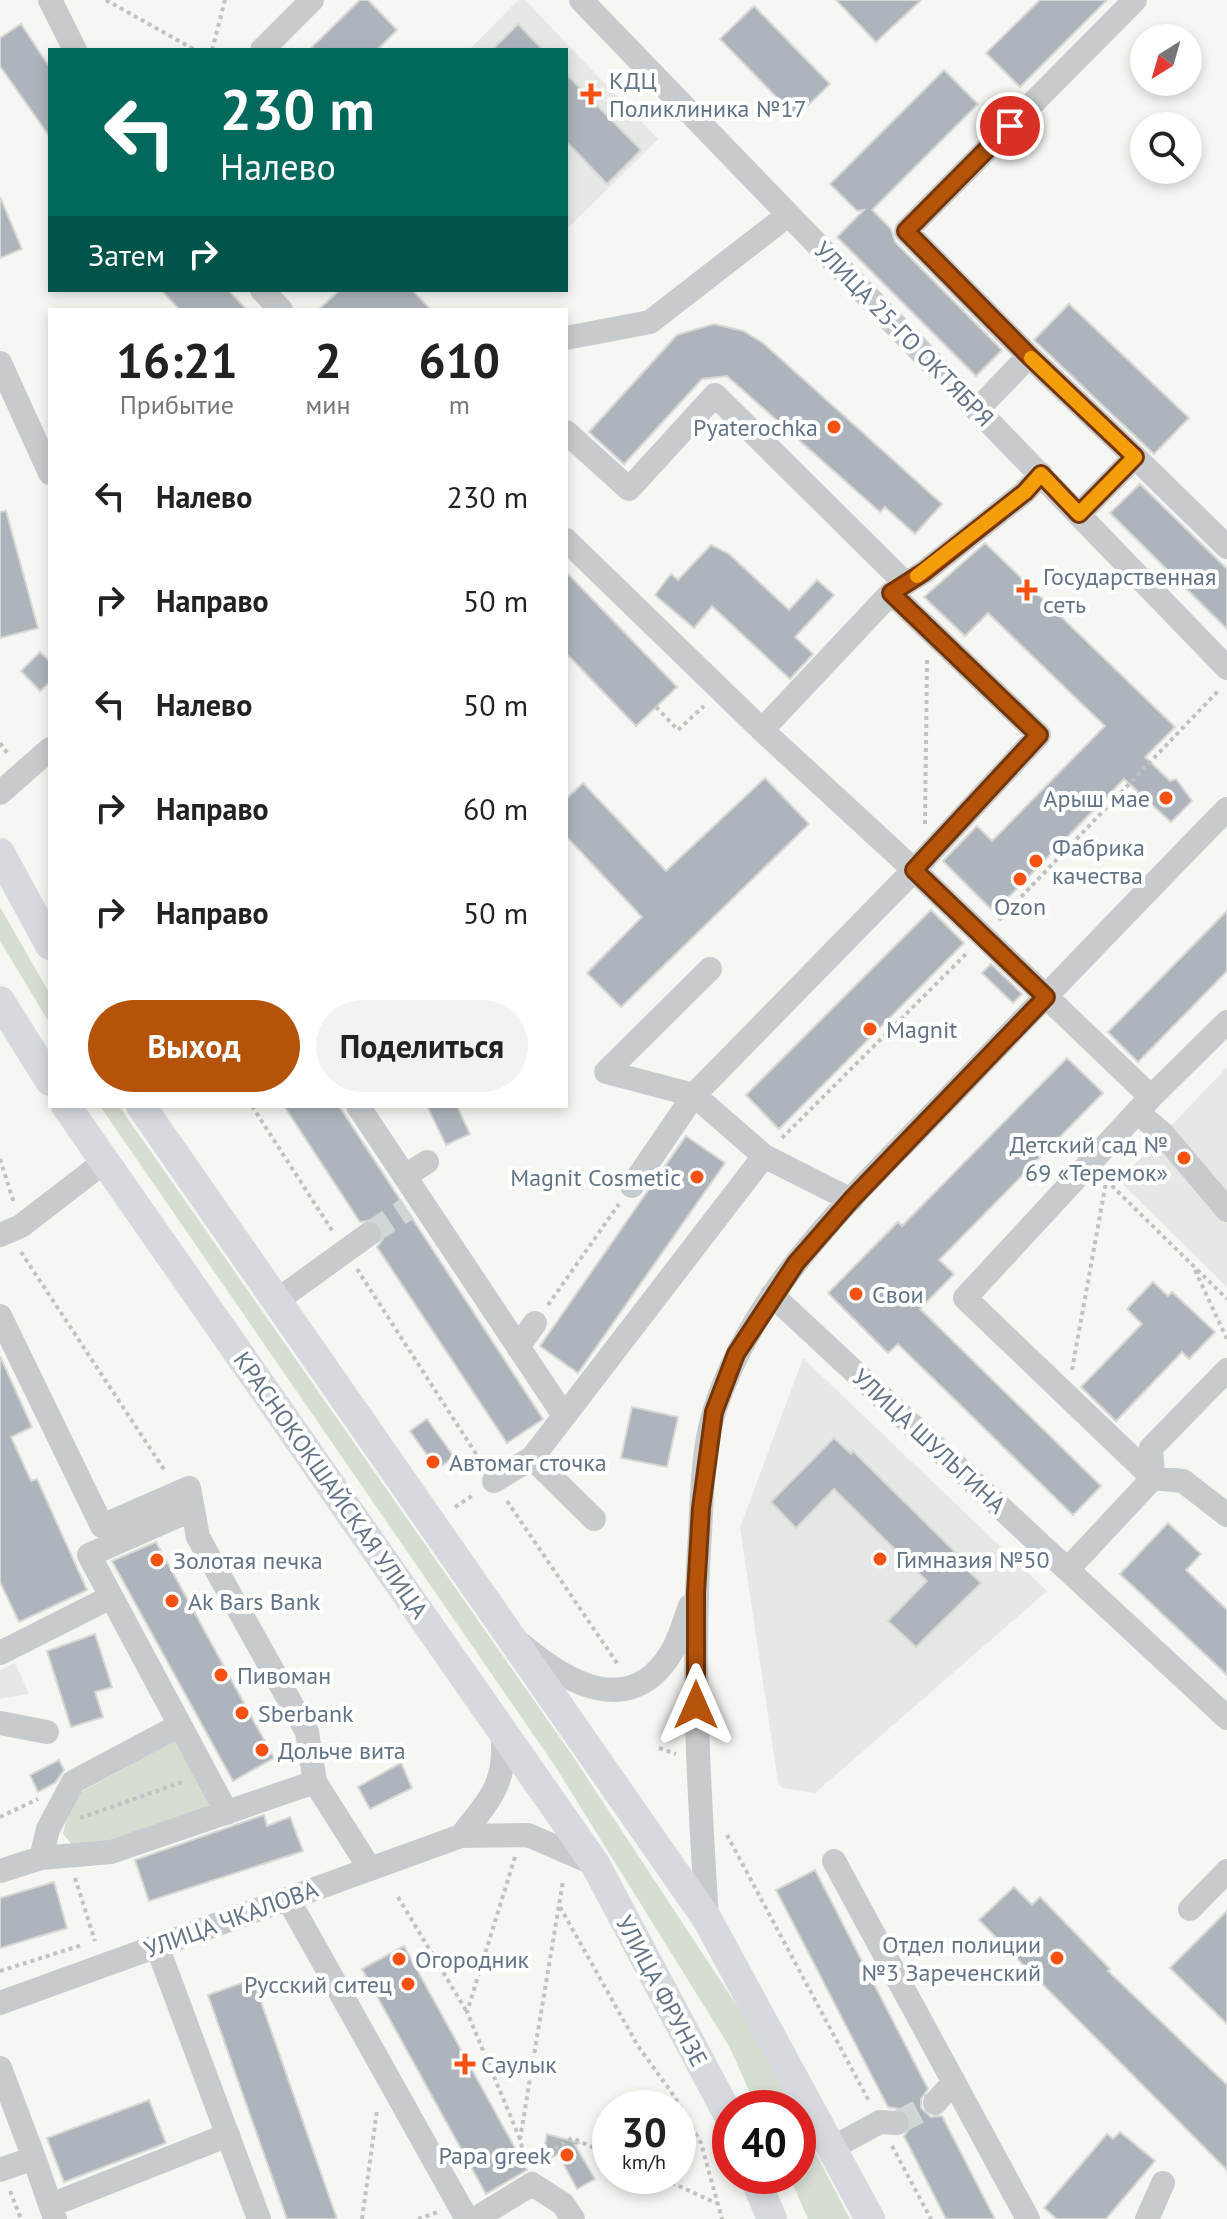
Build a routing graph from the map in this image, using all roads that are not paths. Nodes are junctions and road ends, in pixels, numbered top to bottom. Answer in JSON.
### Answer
{"nodes":[{"id":1,"x":50,"y":0,"type":"edge"},
{"id":2,"x":312,"y":0,"type":"edge"},
{"id":3,"x":581,"y":0,"type":"edge"},
{"id":4,"x":1135,"y":0,"type":"edge"},
{"id":5,"x":74,"y":48,"type":"edge"},
{"id":6,"x":264,"y":48,"type":"edge"},
{"id":7,"x":788,"y":215,"type":"junction"},
{"id":8,"x":264,"y":292,"type":"edge"},
{"id":9,"x":279,"y":308,"type":"edge"},
{"id":10,"x":568,"y":338,"type":"edge"},
{"id":11,"x":1029,"y":356,"type":"junction"},
{"id":12,"x":0,"y":363,"type":"edge"},
{"id":13,"x":977,"y":410,"type":"junction"},
{"id":14,"x":568,"y":434,"type":"edge"},
{"id":15,"x":1135,"y":457,"type":"junction"},
{"id":16,"x":48,"y":469,"type":"edge"},
{"id":17,"x":1041,"y":474,"type":"junction"},
{"id":18,"x":1079,"y":514,"type":"junction"},
{"id":19,"x":568,"y":542,"type":"edge"},
{"id":20,"x":1227,"y":547,"type":"edge"},
{"id":21,"x":898,"y":587,"type":"junction"},
{"id":22,"x":1227,"y":668,"type":"edge"},
{"id":23,"x":762,"y":730,"type":"junction"},
{"id":24,"x":48,"y":751,"type":"edge"},
{"id":25,"x":0,"y":793,"type":"edge"},
{"id":26,"x":1227,"y":809,"type":"edge"},
{"id":27,"x":0,"y":853,"type":"edge"},
{"id":28,"x":919,"y":864,"type":"junction"},
{"id":29,"x":48,"y":941,"type":"edge"},
{"id":30,"x":710,"y":969,"type":"dead end"},
{"id":31,"x":1046,"y":997,"type":"junction"},
{"id":32,"x":0,"y":1001,"type":"edge"},
{"id":33,"x":1227,"y":1022,"type":"edge"},
{"id":34,"x":48,"y":1078,"type":"edge"},
{"id":35,"x":694,"y":1095,"type":"junction"},
{"id":36,"x":1144,"y":1104,"type":"junction"},
{"id":37,"x":67,"y":1108,"type":"edge"},
{"id":38,"x":142,"y":1108,"type":"edge"},
{"id":39,"x":359,"y":1108,"type":"edge"},
{"id":40,"x":764,"y":1156,"type":"junction"},
{"id":41,"x":104,"y":1162,"type":"junction"},
{"id":42,"x":427,"y":1162,"type":"dead end"},
{"id":43,"x":405,"y":1176,"type":"junction"},
{"id":44,"x":632,"y":1186,"type":"road end"},
{"id":45,"x":851,"y":1200,"type":"junction"},
{"id":46,"x":1227,"y":1210,"type":"edge"},
{"id":47,"x":11,"y":1231,"type":"edge"},
{"id":48,"x":369,"y":1234,"type":"tunnel mouth"},
{"id":49,"x":772,"y":1295,"type":"junction"},
{"id":50,"x":275,"y":1302,"type":"junction"},
{"id":51,"x":0,"y":1316,"type":"edge"},
{"id":52,"x":535,"y":1323,"type":"road end"},
{"id":53,"x":518,"y":1347,"type":"junction"},
{"id":54,"x":1227,"y":1370,"type":"edge"},
{"id":55,"x":563,"y":1414,"type":"junction"},
{"id":56,"x":532,"y":1458,"type":"junction"},
{"id":57,"x":1153,"y":1478,"type":"junction"},
{"id":58,"x":494,"y":1481,"type":"road end"},
{"id":59,"x":185,"y":1501,"type":"junction"},
{"id":60,"x":1227,"y":1515,"type":"edge"},
{"id":61,"x":594,"y":1519,"type":"dead end"},
{"id":62,"x":1068,"y":1569,"type":"junction"},
{"id":63,"x":696,"y":1593,"type":"junction"},
{"id":64,"x":111,"y":1597,"type":"junction"},
{"id":65,"x":509,"y":1633,"type":"junction"},
{"id":66,"x":0,"y":1653,"type":"edge"},
{"id":67,"x":1227,"y":1718,"type":"edge"},
{"id":68,"x":0,"y":1723,"type":"edge"},
{"id":69,"x":180,"y":1725,"type":"junction"},
{"id":70,"x":502,"y":1728,"type":"junction"},
{"id":71,"x":47,"y":1732,"type":"dead end"},
{"id":72,"x":315,"y":1782,"type":"junction"},
{"id":73,"x":227,"y":1813,"type":"junction"},
{"id":74,"x":461,"y":1836,"type":"junction"},
{"id":75,"x":41,"y":1858,"type":"junction"},
{"id":76,"x":834,"y":1861,"type":"dead end"},
{"id":77,"x":595,"y":1864,"type":"junction"},
{"id":78,"x":370,"y":1869,"type":"junction"},
{"id":79,"x":0,"y":1871,"type":"edge"},
{"id":80,"x":1227,"y":1871,"type":"edge"},
{"id":81,"x":288,"y":1899,"type":"junction"},
{"id":82,"x":1190,"y":1909,"type":"dead end"},
{"id":83,"x":707,"y":1919,"type":"junction"},
{"id":84,"x":157,"y":1946,"type":"junction"},
{"id":85,"x":0,"y":2003,"type":"edge"},
{"id":86,"x":0,"y":2068,"type":"edge"},
{"id":87,"x":954,"y":2082,"type":"junction"},
{"id":88,"x":715,"y":2090,"type":"edge"},
{"id":89,"x":935,"y":2103,"type":"tunnel mouth"},
{"id":90,"x":888,"y":2122,"type":"tunnel mouth"},
{"id":91,"x":228,"y":2135,"type":"junction"},
{"id":92,"x":832,"y":2148,"type":"junction"},
{"id":93,"x":34,"y":2158,"type":"junction"},
{"id":94,"x":1,"y":2170,"type":"edge"},
{"id":95,"x":1163,"y":2183,"type":"dead end"},
{"id":96,"x":762,"y":2194,"type":"edge"},
{"id":97,"x":53,"y":2212,"type":"edge"},
{"id":98,"x":259,"y":2219,"type":"edge"},
{"id":99,"x":467,"y":2219,"type":"edge"},
{"id":100,"x":475,"y":2219,"type":"edge"},
{"id":101,"x":573,"y":2219,"type":"edge"},
{"id":102,"x":772,"y":2219,"type":"edge"},
{"id":103,"x":870,"y":2219,"type":"edge"},
{"id":104,"x":1028,"y":2219,"type":"edge"},
{"id":105,"x":1147,"y":2219,"type":"edge"}],
"edges":[{"from":1,"to":5,"type":"street"},
{"from":2,"to":6,"type":"street"},
{"from":3,"to":7,"type":"street","name":"УЛИЦА 25-ГО ОКТЯБРЯ"},
{"from":4,"to":11,"type":"street"},
{"from":7,"to":10,"type":"street"},
{"from":7,"to":13,"type":"street","name":"УЛИЦА 25-ГО ОКТЯБРЯ"},
{"from":8,"to":9,"type":"street"},
{"from":11,"to":13,"type":"street"},
{"from":11,"to":15,"type":"street"},
{"from":12,"to":16,"type":"street"},
{"from":13,"to":17,"type":"street","name":"УЛИЦА 25-ГО ОКТЯБРЯ"},
{"from":14,"to":21,"type":"street"},
{"from":15,"to":18,"type":"street"},
{"from":15,"to":20,"type":"street"},
{"from":17,"to":18,"type":"street","name":"УЛИЦА 25-ГО ОКТЯБРЯ"},
{"from":17,"to":21,"type":"street"},
{"from":18,"to":22,"type":"street","name":"УЛИЦА 25-ГО ОКТЯБРЯ"},
{"from":19,"to":23,"type":"street"},
{"from":21,"to":23,"type":"street"},
{"from":21,"to":28,"type":"street"},
{"from":23,"to":28,"type":"street"},
{"from":24,"to":25,"type":"street"},
{"from":26,"to":31,"type":"street"},
{"from":27,"to":29,"type":"main road"},
{"from":28,"to":31,"type":"street"},
{"from":28,"to":35,"type":"street"},
{"from":30,"to":35,"type":"street"},
{"from":31,"to":36,"type":"street"},
{"from":31,"to":45,"type":"street"},
{"from":32,"to":34,"type":"main road"},
{"from":33,"to":36,"type":"street"},
{"from":35,"to":40,"type":"street"},
{"from":35,"to":44,"type":"street"},
{"from":36,"to":46,"type":"street"},
{"from":36,"to":57,"type":"street"},
{"from":37,"to":41,"type":"main road","name":"КРАСНОКОКШАЙСКАЯ УЛИЦА"},
{"from":38,"to":50,"type":"main road"},
{"from":39,"to":43,"type":"street"},
{"from":40,"to":45,"type":"street"},
{"from":40,"to":55,"type":"street"},
{"from":41,"to":47,"type":"street"},
{"from":41,"to":70,"type":"main road","name":"КРАСНОКОКШАЙСКАЯ УЛИЦА"},
{"from":42,"to":43,"type":"street"},
{"from":43,"to":53,"type":"street"},
{"from":45,"to":49,"type":"street"},
{"from":48,"to":50,"type":"street"},
{"from":49,"to":62,"type":"street","name":"УЛИЦА ШУЛЬГИНА"},
{"from":49,"to":63,"type":"street"},
{"from":50,"to":65,"type":"main road"},
{"from":51,"to":59,"type":"street"},
{"from":52,"to":53,"type":"street"},
{"from":53,"to":55,"type":"street"},
{"from":54,"to":57,"type":"street"},
{"from":55,"to":56,"type":"street"},
{"from":56,"to":58,"type":"street"},
{"from":56,"to":61,"type":"street"},
{"from":57,"to":60,"type":"street"},
{"from":57,"to":62,"type":"street"},
{"from":59,"to":64,"type":"street"},
{"from":59,"to":72,"type":"street"},
{"from":62,"to":67,"type":"street","name":"УЛИЦА ШУЛЬГИНА"},
{"from":63,"to":65,"type":"street"},
{"from":63,"to":83,"type":"street"},
{"from":64,"to":66,"type":"street"},
{"from":64,"to":69,"type":"street"},
{"from":65,"to":83,"type":"main road"},
{"from":68,"to":71,"type":"street"},
{"from":69,"to":73,"type":"street"},
{"from":69,"to":75,"type":"street"},
{"from":70,"to":74,"type":"street"},
{"from":70,"to":77,"type":"main road","name":"КРАСНОКОКШАЙСКАЯ УЛИЦА"},
{"from":72,"to":73,"type":"street"},
{"from":72,"to":78,"type":"street"},
{"from":73,"to":75,"type":"street"},
{"from":74,"to":77,"type":"street","name":"УЛИЦА ЧКАЛОВА"},
{"from":74,"to":78,"type":"street","name":"УЛИЦА ЧКАЛОВА"},
{"from":75,"to":79,"type":"street"},
{"from":76,"to":87,"type":"street"},
{"from":77,"to":88,"type":"main road","name":"УЛИЦА ФРУНЗЕ"},
{"from":78,"to":81,"type":"street","name":"УЛИЦА ЧКАЛОВА"},
{"from":80,"to":82,"type":"street"},
{"from":81,"to":84,"type":"street","name":"УЛИЦА ЧКАЛОВА"},
{"from":81,"to":99,"type":"street"},
{"from":83,"to":92,"type":"main road"},
{"from":84,"to":85,"type":"street","name":"УЛИЦА ЧКАЛОВА"},
{"from":84,"to":91,"type":"street"},
{"from":86,"to":93,"type":"street"},
{"from":87,"to":89,"type":"street"},
{"from":87,"to":104,"type":"street"},
{"from":90,"to":92,"type":"street"},
{"from":91,"to":97,"type":"street"},
{"from":91,"to":98,"type":"street"},
{"from":92,"to":103,"type":"main road"},
{"from":93,"to":94,"type":"street"},
{"from":93,"to":97,"type":"street"},
{"from":95,"to":105,"type":"street"},
{"from":96,"to":102,"type":"main road"},
{"from":100,"to":101,"type":"street"}]}
